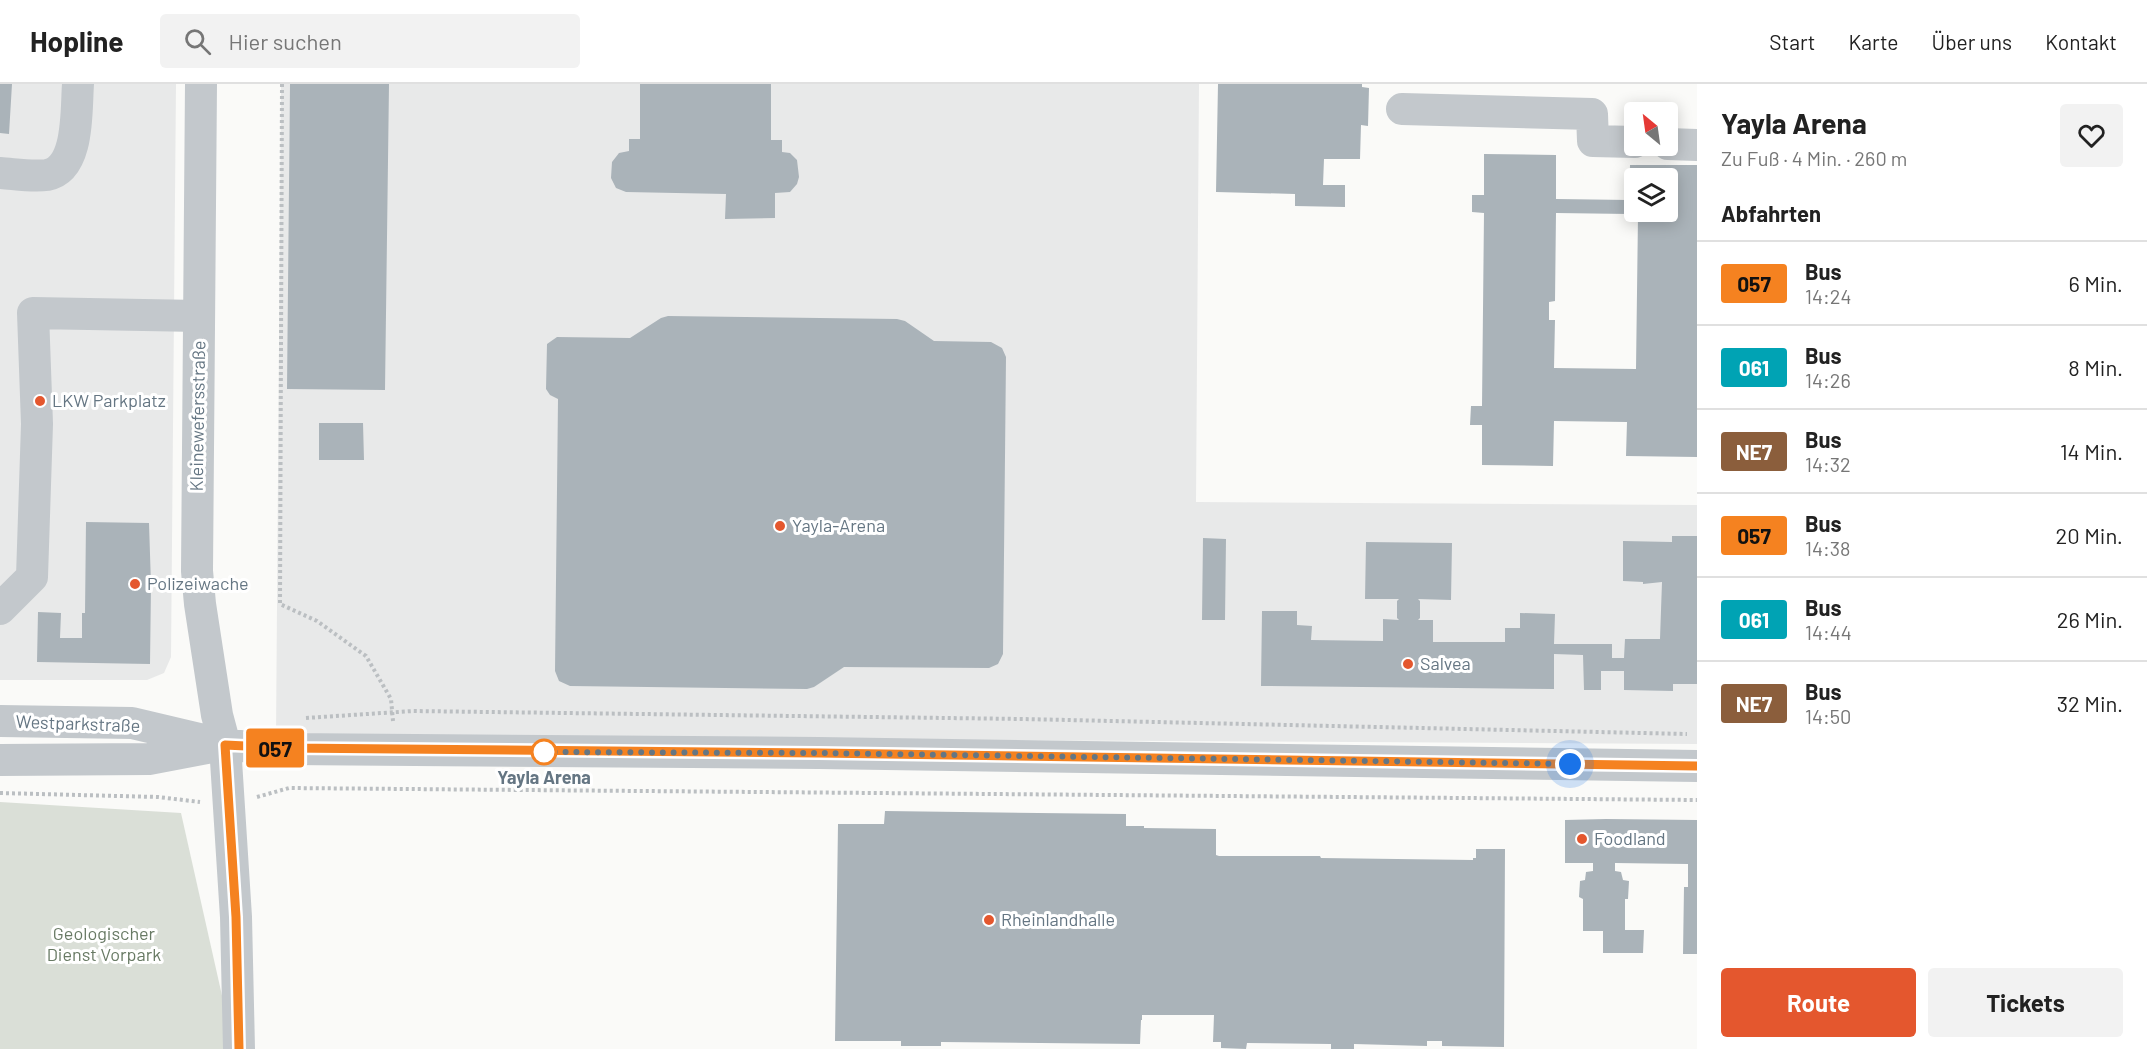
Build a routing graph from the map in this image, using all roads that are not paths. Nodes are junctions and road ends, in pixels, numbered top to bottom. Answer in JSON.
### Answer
{"nodes":[{"id":1,"x":78,"y":84,"type":"edge"},
{"id":2,"x":201,"y":84,"type":"edge"},
{"id":3,"x":1402,"y":109,"type":"dead end"},
{"id":4,"x":1624,"y":142,"type":"edge"},
{"id":5,"x":1678,"y":144,"type":"edge"},
{"id":6,"x":1697,"y":145,"type":"edge"},
{"id":7,"x":0,"y":173,"type":"edge"},
{"id":8,"x":199,"y":316,"type":"junction"},
{"id":9,"x":0,"y":609,"type":"edge"},
{"id":10,"x":0,"y":721,"type":"edge"},
{"id":11,"x":225,"y":745,"type":"junction"},
{"id":12,"x":0,"y":760,"type":"edge"},
{"id":13,"x":1697,"y":766,"type":"edge"},
{"id":14,"x":239,"y":1049,"type":"edge"}],
"edges":[{"from":1,"to":7,"type":"street"},
{"from":2,"to":8,"type":"street","name":"Kleinewefersstraße"},
{"from":3,"to":4,"type":"street"},
{"from":5,"to":6,"type":"street"},
{"from":8,"to":9,"type":"street"},
{"from":8,"to":11,"type":"street","name":"Kleinewefersstraße"},
{"from":10,"to":11,"type":"street","name":"Westparkstraße"},
{"from":11,"to":12,"type":"street","name":"Westparkstraße"},
{"from":11,"to":13,"type":"street","name":"Westparkstraße"},
{"from":11,"to":14,"type":"street","name":"Kleinewefersstraße"}]}
